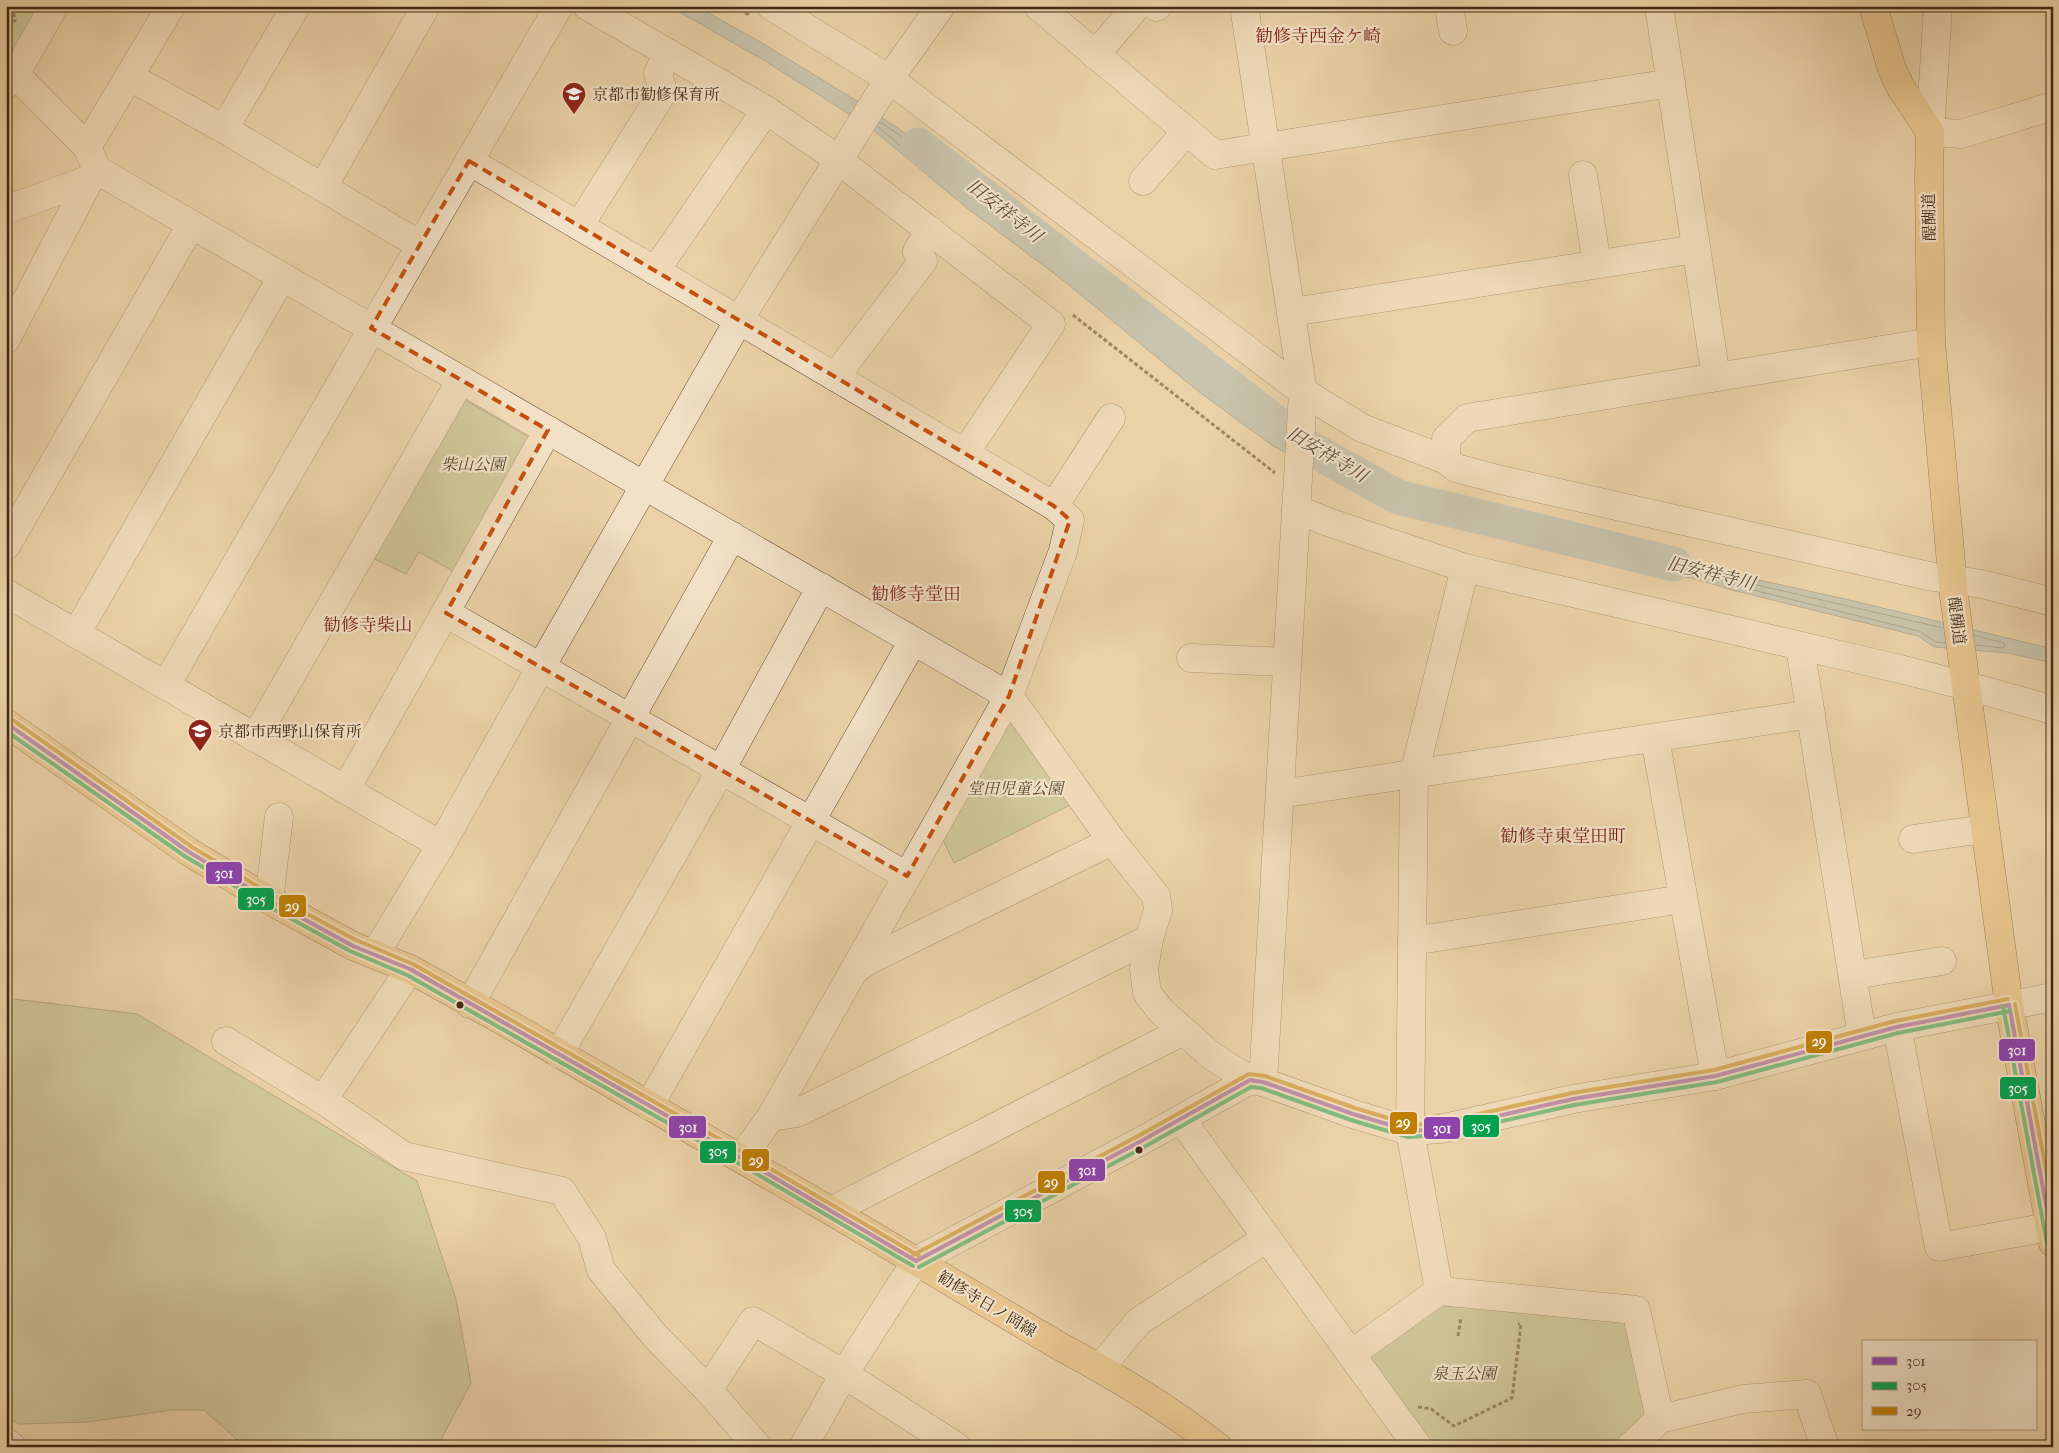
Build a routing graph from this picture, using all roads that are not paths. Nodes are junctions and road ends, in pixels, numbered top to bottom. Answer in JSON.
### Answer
{"nodes":[{"id":1,"x":54,"y":6,"type":"edge"},
{"id":2,"x":171,"y":6,"type":"edge"},
{"id":3,"x":296,"y":6,"type":"edge"},
{"id":4,"x":426,"y":6,"type":"edge"},
{"id":5,"x":560,"y":6,"type":"edge"},
{"id":6,"x":587,"y":6,"type":"edge"},
{"id":7,"x":941,"y":6,"type":"edge"},
{"id":8,"x":1038,"y":6,"type":"edge"},
{"id":9,"x":1244,"y":6,"type":"edge"},
{"id":10,"x":1659,"y":6,"type":"edge"},
{"id":11,"x":1872,"y":6,"type":"edge"},
{"id":12,"x":1938,"y":6,"type":"edge"},
{"id":13,"x":1150,"y":7,"type":"edge"},
{"id":14,"x":784,"y":10,"type":"edge"},
{"id":15,"x":668,"y":53,"type":"junction"},
{"id":16,"x":1095,"y":55,"type":"junction"},
{"id":17,"x":9,"y":75,"type":"edge"},
{"id":18,"x":130,"y":77,"type":"junction"},
{"id":19,"x":1671,"y":83,"type":"junction"},
{"id":20,"x":883,"y":90,"type":"junction"},
{"id":21,"x":2053,"y":106,"type":"edge"},
{"id":22,"x":766,"y":110,"type":"junction"},
{"id":23,"x":224,"y":129,"type":"junction"},
{"id":24,"x":1186,"y":132,"type":"junction"},
{"id":25,"x":1930,"y":132,"type":"junction"},
{"id":26,"x":1266,"y":147,"type":"junction"},
{"id":27,"x":843,"y":155,"type":"junction"},
{"id":28,"x":469,"y":161,"type":"junction"},
{"id":29,"x":91,"y":165,"type":"junction"},
{"id":30,"x":1583,"y":175,"type":"dead end"},
{"id":31,"x":1143,"y":181,"type":"dead end"},
{"id":32,"x":323,"y":188,"type":"junction"},
{"id":33,"x":6,"y":210,"type":"edge"},
{"id":34,"x":191,"y":224,"type":"junction"},
{"id":35,"x":579,"y":226,"type":"junction"},
{"id":36,"x":930,"y":230,"type":"junction"},
{"id":37,"x":420,"y":246,"type":"junction"},
{"id":38,"x":1696,"y":249,"type":"junction"},
{"id":39,"x":1597,"y":264,"type":"junction"},
{"id":40,"x":655,"y":271,"type":"junction"},
{"id":41,"x":282,"y":276,"type":"junction"},
{"id":42,"x":1292,"y":312,"type":"junction"},
{"id":43,"x":740,"y":320,"type":"junction"},
{"id":44,"x":10,"y":327,"type":"edge"},
{"id":45,"x":371,"y":328,"type":"junction"},
{"id":46,"x":1932,"y":342,"type":"junction"},
{"id":47,"x":836,"y":377,"type":"junction"},
{"id":48,"x":1716,"y":377,"type":"junction"},
{"id":49,"x":461,"y":380,"type":"junction"},
{"id":50,"x":1303,"y":406,"type":"junction"},
{"id":51,"x":1111,"y":418,"type":"dead end"},
{"id":52,"x":548,"y":430,"type":"junction"},
{"id":53,"x":965,"y":453,"type":"junction"},
{"id":54,"x":1446,"y":460,"type":"junction"},
{"id":55,"x":644,"y":486,"type":"junction"},
{"id":56,"x":1297,"y":496,"type":"junction"},
{"id":57,"x":1054,"y":506,"type":"junction"},
{"id":58,"x":732,"y":536,"type":"junction"},
{"id":59,"x":6,"y":546,"type":"edge"},
{"id":60,"x":1465,"y":568,"type":"junction"},
{"id":61,"x":821,"y":587,"type":"junction"},
{"id":62,"x":6,"y":593,"type":"edge"},
{"id":63,"x":1954,"y":593,"type":"junction"},
{"id":64,"x":2053,"y":602,"type":"edge"},
{"id":65,"x":446,"y":613,"type":"junction"},
{"id":66,"x":76,"y":634,"type":"junction"},
{"id":67,"x":913,"y":641,"type":"junction"},
{"id":68,"x":1800,"y":647,"type":"junction"},
{"id":69,"x":1192,"y":658,"type":"dead end"},
{"id":70,"x":1287,"y":662,"type":"junction"},
{"id":71,"x":541,"y":667,"type":"junction"},
{"id":72,"x":1964,"y":674,"type":"junction"},
{"id":73,"x":166,"y":685,"type":"junction"},
{"id":74,"x":1009,"y":696,"type":"junction"},
{"id":75,"x":2053,"y":710,"type":"edge"},
{"id":76,"x":1811,"y":714,"type":"junction"},
{"id":77,"x":630,"y":718,"type":"junction"},
{"id":78,"x":6,"y":723,"type":"edge"},
{"id":79,"x":256,"y":738,"type":"junction"},
{"id":80,"x":1655,"y":738,"type":"junction"},
{"id":81,"x":721,"y":770,"type":"junction"},
{"id":82,"x":1414,"y":774,"type":"junction"},
{"id":83,"x":346,"y":789,"type":"junction"},
{"id":84,"x":1280,"y":794,"type":"junction"},
{"id":85,"x":279,"y":818,"type":"dead end"},
{"id":86,"x":812,"y":822,"type":"junction"},
{"id":87,"x":1985,"y":829,"type":"junction"},
{"id":88,"x":1913,"y":839,"type":"dead end"},
{"id":89,"x":1112,"y":841,"type":"junction"},
{"id":90,"x":441,"y":845,"type":"junction"},
{"id":91,"x":907,"y":876,"type":"junction"},
{"id":92,"x":269,"y":900,"type":"junction"},
{"id":93,"x":1683,"y":900,"type":"junction"},
{"id":94,"x":1149,"y":939,"type":"junction"},
{"id":95,"x":1412,"y":941,"type":"junction"},
{"id":96,"x":374,"y":954,"type":"junction"},
{"id":97,"x":1942,"y":961,"type":"dead end"},
{"id":98,"x":410,"y":969,"type":"junction"},
{"id":99,"x":854,"y":969,"type":"junction"},
{"id":100,"x":1853,"y":975,"type":"junction"},
{"id":101,"x":2053,"y":997,"type":"edge"},
{"id":102,"x":470,"y":1004,"type":"junction"},
{"id":103,"x":2009,"y":1005,"type":"junction"},
{"id":104,"x":1897,"y":1027,"type":"junction"},
{"id":105,"x":1184,"y":1032,"type":"junction"},
{"id":106,"x":1862,"y":1036,"type":"junction"},
{"id":107,"x":226,"y":1041,"type":"dead end"},
{"id":108,"x":559,"y":1054,"type":"junction"},
{"id":109,"x":1714,"y":1076,"type":"junction"},
{"id":110,"x":1257,"y":1081,"type":"junction"},
{"id":111,"x":323,"y":1100,"type":"junction"},
{"id":112,"x":649,"y":1106,"type":"junction"},
{"id":113,"x":770,"y":1117,"type":"junction"},
{"id":114,"x":1181,"y":1119,"type":"junction"},
{"id":115,"x":1410,"y":1131,"type":"junction"},
{"id":116,"x":741,"y":1158,"type":"junction"},
{"id":117,"x":831,"y":1210,"type":"junction"},
{"id":118,"x":2051,"y":1235,"type":"edge"},
{"id":119,"x":1267,"y":1238,"type":"junction"},
{"id":120,"x":916,"y":1261,"type":"junction"},
{"id":121,"x":1439,"y":1292,"type":"junction"},
{"id":122,"x":1351,"y":1354,"type":"junction"},
{"id":123,"x":1100,"y":1368,"type":"junction"},
{"id":124,"x":844,"y":1374,"type":"junction"},
{"id":125,"x":708,"y":1390,"type":"junction"},
{"id":126,"x":1660,"y":1419,"type":"junction"},
{"id":127,"x":6,"y":1442,"type":"edge"},
{"id":128,"x":12,"y":1447,"type":"edge"},
{"id":129,"x":758,"y":1447,"type":"edge"},
{"id":130,"x":803,"y":1447,"type":"edge"},
{"id":131,"x":957,"y":1447,"type":"edge"},
{"id":132,"x":1218,"y":1447,"type":"edge"},
{"id":133,"x":1418,"y":1447,"type":"edge"},
{"id":134,"x":1630,"y":1447,"type":"edge"},
{"id":135,"x":1825,"y":1447,"type":"edge"}],
"edges":[{"from":1,"to":17,"type":"street"},
{"from":2,"to":18,"type":"street"},
{"from":3,"to":23,"type":"street"},
{"from":4,"to":32,"type":"street"},
{"from":5,"to":28,"type":"street"},
{"from":6,"to":15,"type":"street"},
{"from":7,"to":20,"type":"street"},
{"from":8,"to":16,"type":"street"},
{"from":9,"to":26,"type":"street"},
{"from":10,"to":19,"type":"street"},
{"from":11,"to":25,"type":"main road"},
{"from":12,"to":25,"type":"street"},
{"from":13,"to":16,"type":"street"},
{"from":14,"to":20,"type":"street"},
{"from":15,"to":22,"type":"street"},
{"from":15,"to":35,"type":"street"},
{"from":16,"to":24,"type":"street"},
{"from":17,"to":29,"type":"street"},
{"from":18,"to":23,"type":"street"},
{"from":18,"to":29,"type":"street"},
{"from":19,"to":26,"type":"street"},
{"from":19,"to":38,"type":"street"},
{"from":20,"to":27,"type":"street"},
{"from":20,"to":50,"type":"street"},
{"from":21,"to":25,"type":"street"},
{"from":22,"to":27,"type":"street"},
{"from":22,"to":40,"type":"street"},
{"from":23,"to":32,"type":"street"},
{"from":24,"to":26,"type":"street"},
{"from":24,"to":31,"type":"street"},
{"from":25,"to":46,"type":"main road","name":"醍醐道"},
{"from":26,"to":42,"type":"street"},
{"from":27,"to":36,"type":"street"},
{"from":27,"to":43,"type":"street"},
{"from":28,"to":35,"type":"street"},
{"from":28,"to":37,"type":"street"},
{"from":29,"to":33,"type":"street"},
{"from":29,"to":34,"type":"street"},
{"from":29,"to":44,"type":"street"},
{"from":30,"to":39,"type":"street"},
{"from":32,"to":37,"type":"street"},
{"from":34,"to":41,"type":"street"},
{"from":34,"to":59,"type":"street"},
{"from":35,"to":40,"type":"street"},
{"from":36,"to":47,"type":"street"},
{"from":36,"to":53,"type":"street"},
{"from":37,"to":45,"type":"street"},
{"from":38,"to":39,"type":"street"},
{"from":38,"to":48,"type":"street"},
{"from":39,"to":42,"type":"street"},
{"from":40,"to":43,"type":"street"},
{"from":41,"to":45,"type":"street"},
{"from":41,"to":66,"type":"street"},
{"from":42,"to":50,"type":"street"},
{"from":43,"to":47,"type":"street"},
{"from":43,"to":55,"type":"street"},
{"from":45,"to":49,"type":"street"},
{"from":45,"to":73,"type":"street"},
{"from":46,"to":48,"type":"street"},
{"from":46,"to":63,"type":"main road","name":"醍醐道"},
{"from":47,"to":53,"type":"street"},
{"from":48,"to":54,"type":"street"},
{"from":49,"to":52,"type":"street"},
{"from":49,"to":79,"type":"street"},
{"from":50,"to":54,"type":"street"},
{"from":50,"to":56,"type":"street"},
{"from":51,"to":57,"type":"street"},
{"from":52,"to":55,"type":"street"},
{"from":52,"to":65,"type":"street"},
{"from":53,"to":57,"type":"street"},
{"from":54,"to":63,"type":"street"},
{"from":55,"to":58,"type":"street"},
{"from":55,"to":71,"type":"street"},
{"from":56,"to":60,"type":"street"},
{"from":56,"to":70,"type":"street"},
{"from":57,"to":74,"type":"street"},
{"from":58,"to":61,"type":"street"},
{"from":58,"to":77,"type":"street"},
{"from":60,"to":68,"type":"street"},
{"from":60,"to":82,"type":"street"},
{"from":61,"to":67,"type":"street"},
{"from":61,"to":81,"type":"street"},
{"from":62,"to":66,"type":"street"},
{"from":63,"to":64,"type":"street"},
{"from":63,"to":72,"type":"main road","name":"醍醐道"},
{"from":65,"to":71,"type":"street"},
{"from":65,"to":83,"type":"street"},
{"from":66,"to":73,"type":"street"},
{"from":67,"to":74,"type":"street"},
{"from":67,"to":86,"type":"street"},
{"from":68,"to":72,"type":"street"},
{"from":68,"to":76,"type":"street"},
{"from":69,"to":70,"type":"street"},
{"from":70,"to":84,"type":"street"},
{"from":71,"to":77,"type":"street"},
{"from":71,"to":90,"type":"street"},
{"from":72,"to":75,"type":"street"},
{"from":72,"to":87,"type":"main road","name":"醍醐道"},
{"from":73,"to":79,"type":"street"},
{"from":74,"to":89,"type":"street"},
{"from":74,"to":91,"type":"street"},
{"from":76,"to":80,"type":"street"},
{"from":76,"to":100,"type":"street"},
{"from":77,"to":81,"type":"street"},
{"from":77,"to":102,"type":"street"},
{"from":78,"to":92,"type":"main road","name":"勧修寺日ノ岡線"},
{"from":79,"to":83,"type":"street"},
{"from":80,"to":82,"type":"street"},
{"from":80,"to":93,"type":"street"},
{"from":81,"to":86,"type":"street"},
{"from":81,"to":108,"type":"street"},
{"from":82,"to":84,"type":"street"},
{"from":82,"to":95,"type":"street"},
{"from":83,"to":90,"type":"street"},
{"from":84,"to":110,"type":"street"},
{"from":85,"to":92,"type":"street"},
{"from":86,"to":91,"type":"street"},
{"from":86,"to":112,"type":"street"},
{"from":87,"to":88,"type":"street"},
{"from":87,"to":103,"type":"main road","name":"醍醐道"},
{"from":89,"to":94,"type":"street"},
{"from":89,"to":99,"type":"street"},
{"from":90,"to":96,"type":"street"},
{"from":91,"to":99,"type":"street"},
{"from":92,"to":96,"type":"main road","name":"勧修寺日ノ岡線"},
{"from":93,"to":95,"type":"street"},
{"from":93,"to":109,"type":"street"},
{"from":94,"to":105,"type":"street"},
{"from":94,"to":113,"type":"street"},
{"from":95,"to":115,"type":"street"},
{"from":96,"to":98,"type":"main road","name":"勧修寺日ノ岡線"},
{"from":97,"to":100,"type":"street"},
{"from":98,"to":102,"type":"main road","name":"勧修寺日ノ岡線"},
{"from":98,"to":111,"type":"street"},
{"from":99,"to":113,"type":"street"},
{"from":100,"to":106,"type":"street"},
{"from":101,"to":103,"type":"street"},
{"from":102,"to":108,"type":"main road","name":"勧修寺日ノ岡線"},
{"from":103,"to":104,"type":"street"},
{"from":103,"to":118,"type":"main road","name":"醍醐道"},
{"from":104,"to":106,"type":"street"},
{"from":104,"to":118,"type":"street"},
{"from":105,"to":110,"type":"street"},
{"from":105,"to":117,"type":"street"},
{"from":106,"to":109,"type":"street"},
{"from":107,"to":111,"type":"street"},
{"from":108,"to":112,"type":"main road","name":"勧修寺日ノ岡線"},
{"from":109,"to":115,"type":"street"},
{"from":110,"to":114,"type":"street"},
{"from":110,"to":115,"type":"street"},
{"from":111,"to":125,"type":"street"},
{"from":112,"to":116,"type":"main road","name":"勧修寺日ノ岡線"},
{"from":113,"to":116,"type":"street"},
{"from":114,"to":119,"type":"street"},
{"from":114,"to":120,"type":"street"},
{"from":115,"to":121,"type":"street"},
{"from":116,"to":117,"type":"main road","name":"勧修寺日ノ岡線"},
{"from":117,"to":120,"type":"main road","name":"勧修寺日ノ岡線"},
{"from":119,"to":122,"type":"street"},
{"from":119,"to":123,"type":"street"},
{"from":120,"to":123,"type":"main road","name":"勧修寺日ノ岡線"},
{"from":120,"to":124,"type":"street"},
{"from":121,"to":122,"type":"street"},
{"from":121,"to":126,"type":"street"},
{"from":122,"to":133,"type":"street"},
{"from":123,"to":132,"type":"main road","name":"勧修寺日ノ岡線"},
{"from":124,"to":125,"type":"street"},
{"from":124,"to":130,"type":"street"},
{"from":124,"to":131,"type":"street"},
{"from":125,"to":129,"type":"street"},
{"from":126,"to":134,"type":"street"},
{"from":126,"to":135,"type":"street"},
{"from":127,"to":128,"type":"street"}]}
